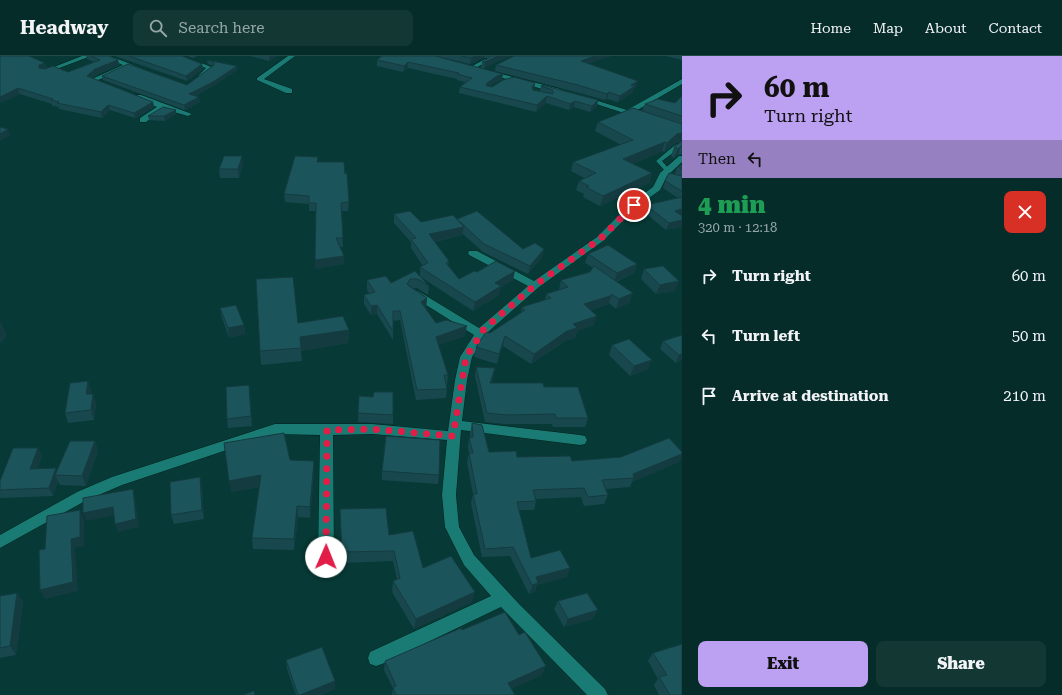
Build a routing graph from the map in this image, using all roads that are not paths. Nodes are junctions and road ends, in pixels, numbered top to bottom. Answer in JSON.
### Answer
{"nodes":[{"id":1,"x":88,"y":56,"type":"edge"},
{"id":2,"x":105,"y":56,"type":"edge"},
{"id":3,"x":177,"y":56,"type":"edge"},
{"id":4,"x":292,"y":56,"type":"edge"},
{"id":5,"x":487,"y":60,"type":"edge"},
{"id":6,"x":129,"y":64,"type":"junction"},
{"id":7,"x":498,"y":65,"type":"edge"},
{"id":8,"x":44,"y":72,"type":"edge"},
{"id":9,"x":485,"y":72,"type":"junction"},
{"id":10,"x":158,"y":75,"type":"edge"},
{"id":11,"x":515,"y":80,"type":"junction"},
{"id":12,"x":682,"y":81,"type":"edge"},
{"id":13,"x":194,"y":82,"type":"edge"},
{"id":14,"x":504,"y":82,"type":"edge"},
{"id":15,"x":541,"y":87,"type":"junction"},
{"id":16,"x":116,"y":89,"type":"edge"},
{"id":17,"x":289,"y":91,"type":"dead end"},
{"id":18,"x":534,"y":93,"type":"edge"},
{"id":19,"x":130,"y":94,"type":"edge"},
{"id":20,"x":162,"y":106,"type":"junction"},
{"id":21,"x":629,"y":112,"type":"junction"},
{"id":22,"x":188,"y":114,"type":"dead end"},
{"id":23,"x":649,"y":119,"type":"edge"},
{"id":24,"x":143,"y":120,"type":"dead end"},
{"id":25,"x":682,"y":144,"type":"edge"},
{"id":26,"x":682,"y":158,"type":"edge"},
{"id":27,"x":669,"y":175,"type":"junction"},
{"id":28,"x":473,"y":253,"type":"dead end"},
{"id":29,"x":535,"y":285,"type":"junction"},
{"id":30,"x":413,"y":292,"type":"edge"},
{"id":31,"x":481,"y":334,"type":"junction"},
{"id":32,"x":327,"y":430,"type":"junction"},
{"id":33,"x":455,"y":430,"type":"junction"},
{"id":34,"x":580,"y":440,"type":"dead end"},
{"id":35,"x":0,"y":542,"type":"edge"},
{"id":36,"x":326,"y":557,"type":"dead end"},
{"id":37,"x":504,"y":598,"type":"junction"},
{"id":38,"x":376,"y":658,"type":"dead end"},
{"id":39,"x":599,"y":695,"type":"edge"}],
"edges":[{"from":1,"to":8,"type":"street"},
{"from":2,"to":6,"type":"street"},
{"from":3,"to":13,"type":"street"},
{"from":4,"to":17,"type":"street"},
{"from":5,"to":9,"type":"street"},
{"from":6,"to":10,"type":"street"},
{"from":6,"to":16,"type":"street"},
{"from":7,"to":9,"type":"street"},
{"from":9,"to":11,"type":"street"},
{"from":11,"to":14,"type":"lane"},
{"from":11,"to":15,"type":"street"},
{"from":12,"to":21,"type":"street"},
{"from":15,"to":18,"type":"lane"},
{"from":15,"to":21,"type":"street"},
{"from":19,"to":20,"type":"street"},
{"from":20,"to":22,"type":"street"},
{"from":20,"to":24,"type":"street"},
{"from":21,"to":23,"type":"street"},
{"from":25,"to":27,"type":"lane"},
{"from":26,"to":27,"type":"street"},
{"from":27,"to":29,"type":"street"},
{"from":28,"to":29,"type":"street"},
{"from":29,"to":31,"type":"street"},
{"from":30,"to":31,"type":"street"},
{"from":31,"to":33,"type":"street"},
{"from":32,"to":33,"type":"street"},
{"from":32,"to":35,"type":"street"},
{"from":32,"to":36,"type":"street"},
{"from":33,"to":34,"type":"street"},
{"from":33,"to":37,"type":"street"},
{"from":37,"to":38,"type":"street"},
{"from":37,"to":39,"type":"street"}]}
